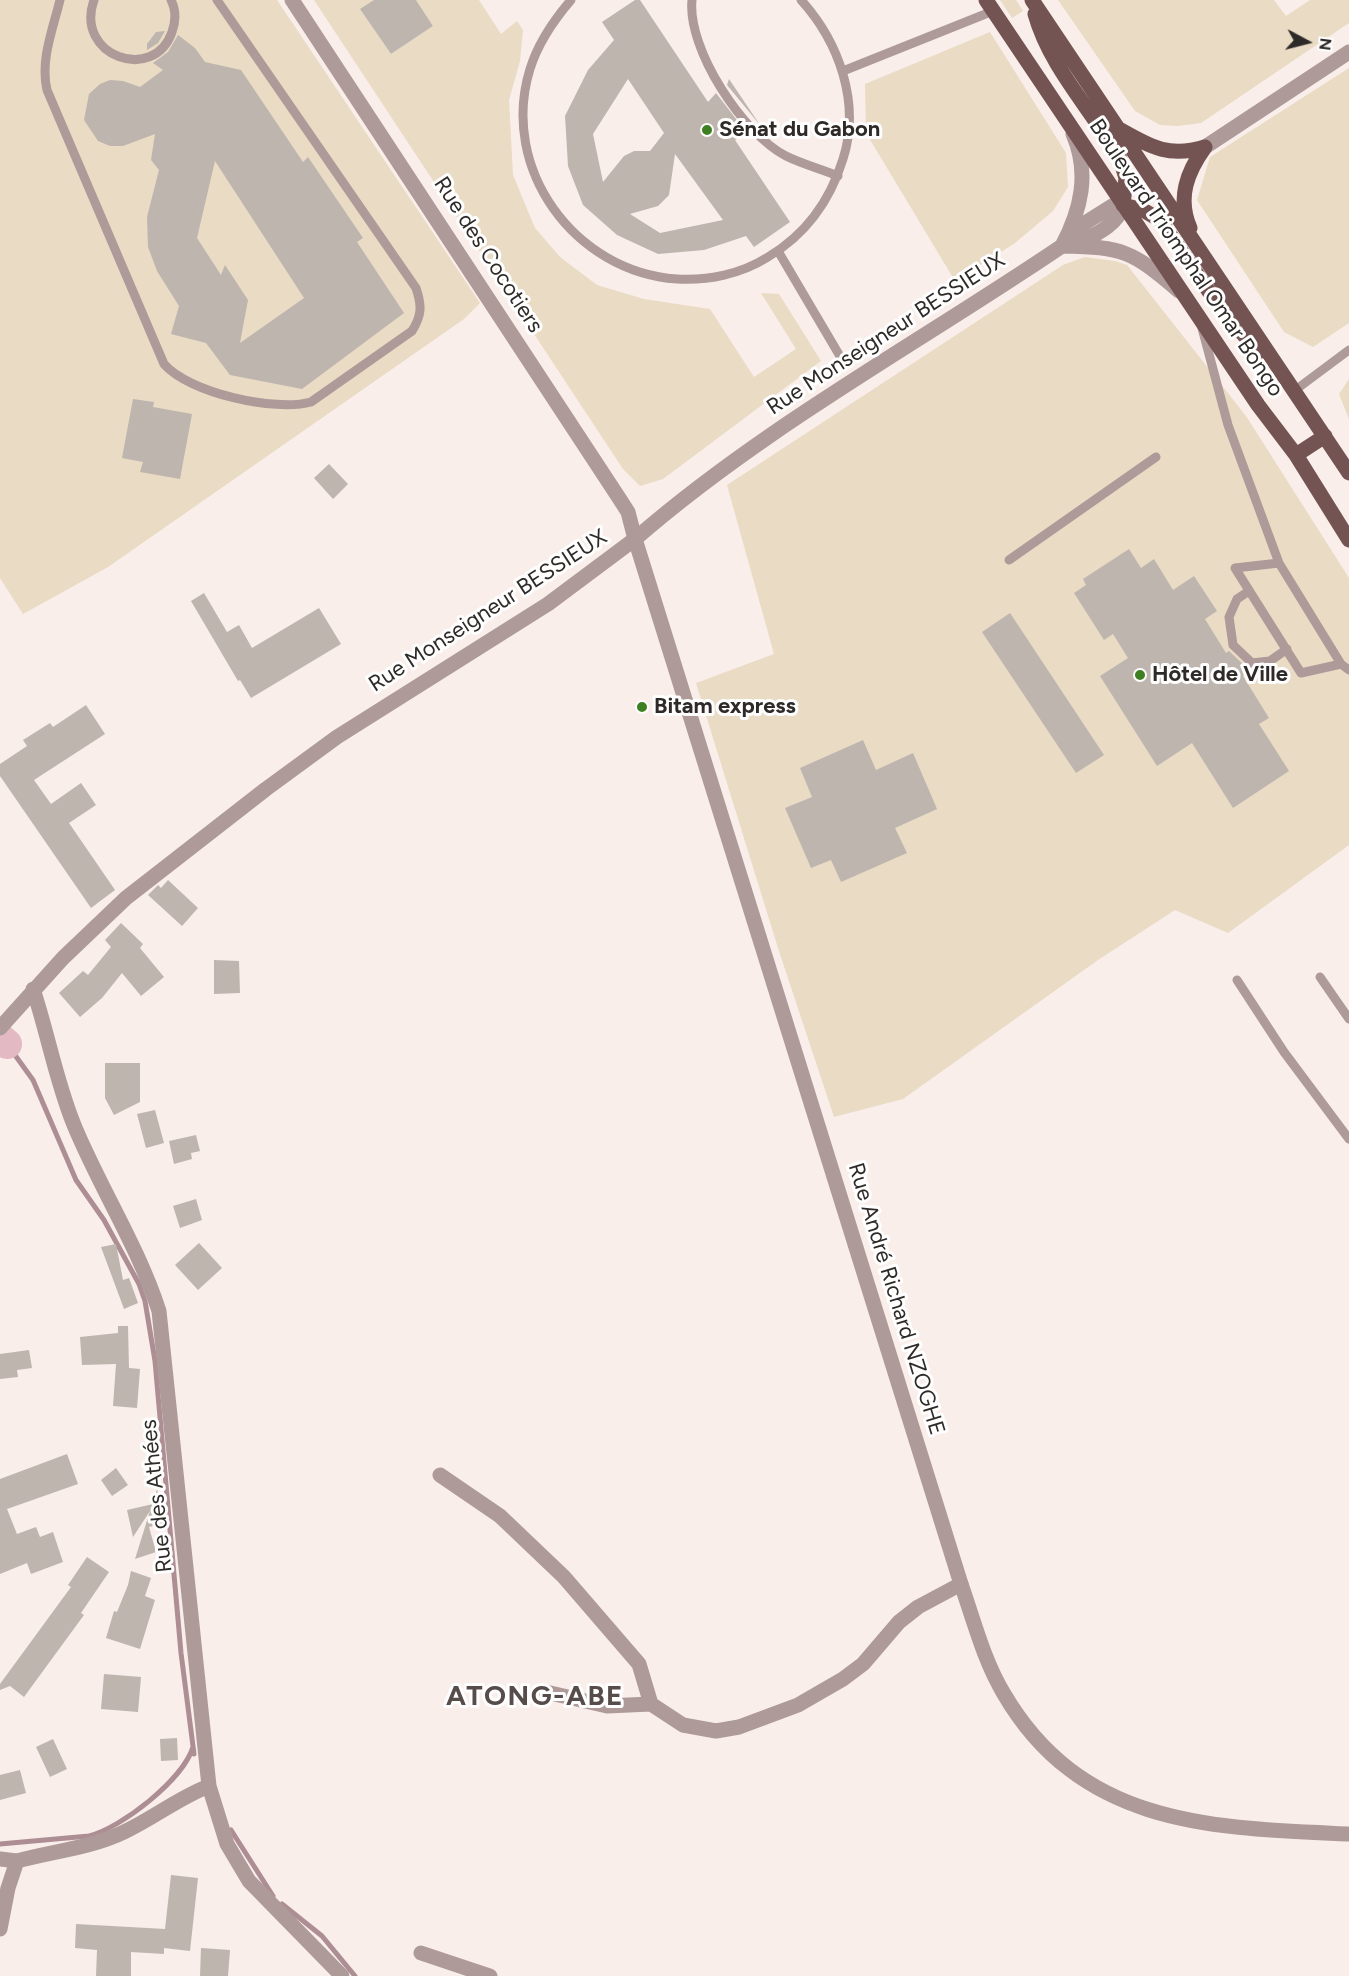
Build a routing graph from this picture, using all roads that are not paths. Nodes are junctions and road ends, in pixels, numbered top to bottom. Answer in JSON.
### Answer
{"nodes":[{"id":1,"x":60,"y":0,"type":"edge"},
{"id":2,"x":94,"y":0,"type":"edge"},
{"id":3,"x":171,"y":0,"type":"edge"},
{"id":4,"x":217,"y":0,"type":"edge"},
{"id":5,"x":292,"y":0,"type":"edge"},
{"id":6,"x":571,"y":0,"type":"edge"},
{"id":7,"x":692,"y":0,"type":"edge"},
{"id":8,"x":801,"y":0,"type":"edge"},
{"id":9,"x":1032,"y":0,"type":"edge"},
{"id":10,"x":990,"y":5,"type":"edge"},
{"id":11,"x":1349,"y":52,"type":"edge"},
{"id":12,"x":843,"y":71,"type":"junction"},
{"id":13,"x":1115,"y":127,"type":"junction"},
{"id":14,"x":1070,"y":128,"type":"junction"},
{"id":15,"x":1205,"y":147,"type":"junction"},
{"id":16,"x":838,"y":176,"type":"junction"},
{"id":17,"x":1123,"y":205,"type":"junction"},
{"id":18,"x":1063,"y":245,"type":"junction"},
{"id":19,"x":1196,"y":247,"type":"junction"},
{"id":20,"x":778,"y":251,"type":"junction"},
{"id":21,"x":1184,"y":295,"type":"junction"},
{"id":22,"x":1198,"y":317,"type":"junction"},
{"id":23,"x":1349,"y":350,"type":"edge"},
{"id":24,"x":844,"y":363,"type":"dead end"},
{"id":25,"x":1278,"y":367,"type":"junction"},
{"id":26,"x":1294,"y":391,"type":"junction"},
{"id":27,"x":1325,"y":436,"type":"junction"},
{"id":28,"x":1296,"y":455,"type":"junction"},
{"id":29,"x":1156,"y":458,"type":"dead end"},
{"id":30,"x":1349,"y":473,"type":"edge"},
{"id":31,"x":635,"y":539,"type":"junction"},
{"id":32,"x":1349,"y":540,"type":"edge"},
{"id":33,"x":1009,"y":560,"type":"dead end"},
{"id":34,"x":1279,"y":563,"type":"junction"},
{"id":35,"x":1250,"y":591,"type":"junction"},
{"id":36,"x":1287,"y":649,"type":"junction"},
{"id":37,"x":1345,"y":667,"type":"edge"},
{"id":38,"x":1320,"y":977,"type":"dead end"},
{"id":39,"x":1237,"y":980,"type":"dead end"},
{"id":40,"x":33,"y":989,"type":"junction"},
{"id":41,"x":1349,"y":1019,"type":"edge"},
{"id":42,"x":4,"y":1024,"type":"edge"},
{"id":43,"x":1349,"y":1139,"type":"edge"},
{"id":44,"x":440,"y":1475,"type":"dead end"},
{"id":45,"x":961,"y":1584,"type":"junction"},
{"id":46,"x":546,"y":1692,"type":"dead end"},
{"id":47,"x":651,"y":1704,"type":"junction"},
{"id":48,"x":209,"y":1786,"type":"junction"},
{"id":49,"x":1349,"y":1834,"type":"edge"},
{"id":50,"x":0,"y":1859,"type":"edge"},
{"id":51,"x":17,"y":1861,"type":"junction"},
{"id":52,"x":0,"y":1929,"type":"edge"},
{"id":53,"x":421,"y":1953,"type":"dead end"},
{"id":54,"x":342,"y":1976,"type":"edge"},
{"id":55,"x":490,"y":1976,"type":"edge"}],
"edges":[{"from":1,"to":4,"type":"lane"},
{"from":2,"to":3,"type":"lane"},
{"from":5,"to":31,"type":"street","name":"Rue des Cocotiers"},
{"from":6,"to":20,"type":"lane"},
{"from":7,"to":16,"type":"lane"},
{"from":8,"to":12,"type":"lane"},
{"from":9,"to":13,"type":"main road","name":"Boulevard Triomphal Omar Bongo"},
{"from":9,"to":17,"type":"main road"},
{"from":10,"to":12,"type":"lane"},
{"from":10,"to":14,"type":"main road","name":"Boulevard Triomphal Omar Bongo"},
{"from":11,"to":15,"type":"street"},
{"from":12,"to":16,"type":"lane"},
{"from":13,"to":15,"type":"main road"},
{"from":13,"to":19,"type":"main road","name":"Boulevard Triomphal Omar Bongo"},
{"from":14,"to":17,"type":"main road","name":"Boulevard Triomphal Omar Bongo"},
{"from":14,"to":18,"type":"street"},
{"from":15,"to":19,"type":"main road"},
{"from":16,"to":20,"type":"lane"},
{"from":17,"to":18,"type":"street","name":"Rue Monseigneur BESSIEUX"},
{"from":17,"to":21,"type":"main road","name":"Boulevard Triomphal Omar Bongo"},
{"from":17,"to":25,"type":"main road"},
{"from":18,"to":21,"type":"street"},
{"from":18,"to":31,"type":"street","name":"Rue Monseigneur BESSIEUX"},
{"from":19,"to":25,"type":"main road","name":"Boulevard Triomphal Omar Bongo"},
{"from":20,"to":24,"type":"lane"},
{"from":21,"to":22,"type":"main road","name":"Boulevard Triomphal Omar Bongo"},
{"from":22,"to":28,"type":"main road","name":"Boulevard Triomphal Omar Bongo"},
{"from":22,"to":34,"type":"lane"},
{"from":23,"to":26,"type":"lane"},
{"from":25,"to":26,"type":"main road","name":"Boulevard Triomphal Omar Bongo"},
{"from":26,"to":27,"type":"main road","name":"Boulevard Triomphal Omar Bongo"},
{"from":27,"to":28,"type":"main road"},
{"from":27,"to":30,"type":"main road","name":"Boulevard Triomphal Omar Bongo"},
{"from":28,"to":32,"type":"main road","name":"Boulevard Triomphal Omar Bongo"},
{"from":29,"to":33,"type":"lane"},
{"from":31,"to":40,"type":"street","name":"Rue Monseigneur BESSIEUX"},
{"from":31,"to":45,"type":"street","name":"Rue André Richard NZOGHE"},
{"from":34,"to":35,"type":"lane"},
{"from":34,"to":37,"type":"lane"},
{"from":35,"to":36,"type":"lane"},
{"from":35,"to":36,"type":"lane"},
{"from":36,"to":37,"type":"lane"},
{"from":38,"to":41,"type":"lane"},
{"from":39,"to":43,"type":"lane"},
{"from":40,"to":42,"type":"street","name":"Rue Monseigneur BESSIEUX"},
{"from":40,"to":48,"type":"street","name":"Rue des Athées"},
{"from":44,"to":47,"type":"street"},
{"from":45,"to":47,"type":"street"},
{"from":45,"to":49,"type":"street","name":"Rue André Richard NZOGHE"},
{"from":46,"to":47,"type":"street"},
{"from":48,"to":51,"type":"street"},
{"from":48,"to":54,"type":"street","name":"Rue des Athées"},
{"from":50,"to":51,"type":"street"},
{"from":51,"to":52,"type":"street"},
{"from":53,"to":55,"type":"street"}]}
